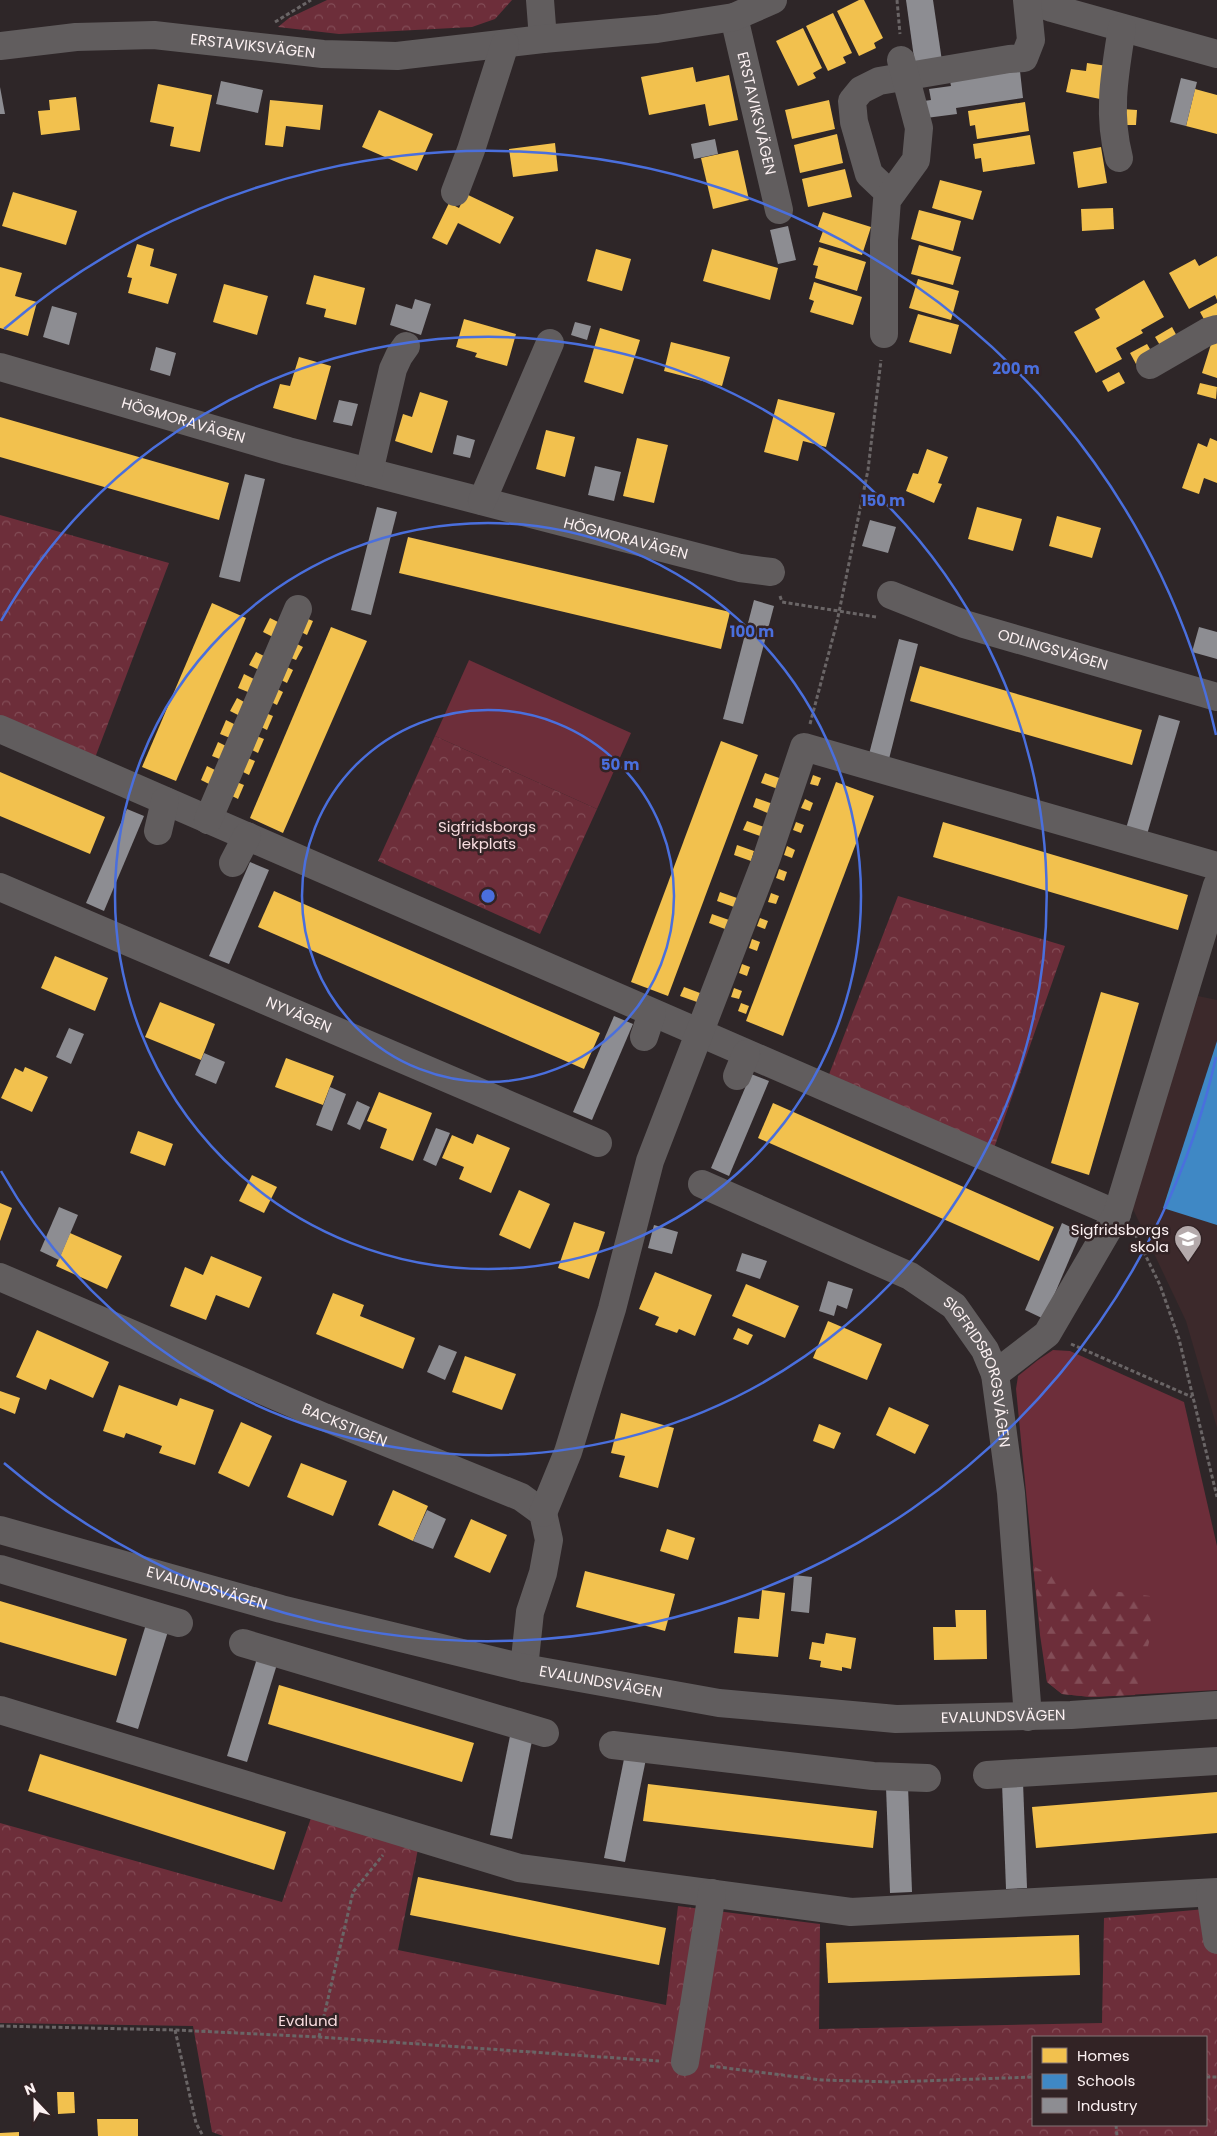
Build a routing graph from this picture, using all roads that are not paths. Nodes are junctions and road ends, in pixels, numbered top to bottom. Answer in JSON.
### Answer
{"nodes":[{"id":1,"x":540,"y":0,"type":"edge"},
{"id":2,"x":773,"y":0,"type":"edge"},
{"id":3,"x":1028,"y":0,"type":"edge"},
{"id":4,"x":734,"y":17,"type":"junction"},
{"id":5,"x":1122,"y":28,"type":"junction"},
{"id":6,"x":543,"y":39,"type":"junction"},
{"id":7,"x":505,"y":44,"type":"junction"},
{"id":8,"x":0,"y":46,"type":"edge"},
{"id":9,"x":1217,"y":54,"type":"edge"},
{"id":10,"x":903,"y":68,"type":"junction"},
{"id":11,"x":1118,"y":158,"type":"dead end"},
{"id":12,"x":455,"y":192,"type":"dead end"},
{"id":13,"x":890,"y":194,"type":"junction"},
{"id":14,"x":779,"y":210,"type":"dead end"},
{"id":15,"x":1217,"y":329,"type":"edge"},
{"id":16,"x":884,"y":334,"type":"road end"},
{"id":17,"x":550,"y":343,"type":"dead end"},
{"id":18,"x":406,"y":346,"type":"dead end"},
{"id":19,"x":1150,"y":365,"type":"dead end"},
{"id":20,"x":0,"y":367,"type":"edge"},
{"id":21,"x":369,"y":472,"type":"junction"},
{"id":22,"x":482,"y":501,"type":"junction"},
{"id":23,"x":771,"y":572,"type":"road end"},
{"id":24,"x":891,"y":595,"type":"road end"},
{"id":25,"x":298,"y":609,"type":"dead end"},
{"id":26,"x":1217,"y":697,"type":"edge"},
{"id":27,"x":0,"y":729,"type":"edge"},
{"id":28,"x":165,"y":801,"type":"junction"},
{"id":29,"x":208,"y":820,"type":"junction"},
{"id":30,"x":158,"y":831,"type":"dead end"},
{"id":31,"x":247,"y":836,"type":"junction"},
{"id":32,"x":233,"y":863,"type":"dead end"},
{"id":33,"x":1217,"y":866,"type":"edge"},
{"id":34,"x":1217,"y":885,"type":"edge"},
{"id":35,"x":0,"y":888,"type":"edge"},
{"id":36,"x":699,"y":1034,"type":"junction"},
{"id":37,"x":598,"y":1143,"type":"dead end"},
{"id":38,"x":702,"y":1184,"type":"dead end"},
{"id":39,"x":1117,"y":1214,"type":"junction"},
{"id":40,"x":0,"y":1277,"type":"edge"},
{"id":41,"x":995,"y":1374,"type":"junction"},
{"id":42,"x":542,"y":1513,"type":"junction"},
{"id":43,"x":0,"y":1530,"type":"edge"},
{"id":44,"x":0,"y":1569,"type":"edge"},
{"id":45,"x":179,"y":1624,"type":"dead end"},
{"id":46,"x":243,"y":1643,"type":"dead end"},
{"id":47,"x":524,"y":1668,"type":"junction"},
{"id":48,"x":1217,"y":1705,"type":"edge"},
{"id":49,"x":0,"y":1710,"type":"edge"},
{"id":50,"x":1028,"y":1717,"type":"junction"},
{"id":51,"x":546,"y":1733,"type":"dead end"},
{"id":52,"x":613,"y":1745,"type":"dead end"},
{"id":53,"x":1217,"y":1761,"type":"edge"},
{"id":54,"x":987,"y":1775,"type":"dead end"},
{"id":55,"x":927,"y":1778,"type":"dead end"},
{"id":56,"x":712,"y":1893,"type":"junction"},
{"id":57,"x":1214,"y":1893,"type":"edge"},
{"id":58,"x":1217,"y":1940,"type":"edge"},
{"id":59,"x":685,"y":2062,"type":"road end"}],
"edges":[{"from":1,"to":6,"type":"street"},
{"from":2,"to":4,"type":"street","name":"ERSTAVIKSVÄGEN"},
{"from":3,"to":5,"type":"street"},
{"from":3,"to":10,"type":"street"},
{"from":4,"to":6,"type":"street","name":"ERSTAVIKSVÄGEN"},
{"from":4,"to":14,"type":"street","name":"ERSTAVIKSVÄGEN"},
{"from":5,"to":9,"type":"street"},
{"from":5,"to":11,"type":"street"},
{"from":6,"to":7,"type":"street","name":"ERSTAVIKSVÄGEN"},
{"from":7,"to":8,"type":"street","name":"ERSTAVIKSVÄGEN"},
{"from":7,"to":12,"type":"street"},
{"from":10,"to":13,"type":"street"},
{"from":10,"to":13,"type":"street"},
{"from":13,"to":16,"type":"street"},
{"from":15,"to":19,"type":"street"},
{"from":17,"to":22,"type":"street"},
{"from":18,"to":21,"type":"street"},
{"from":20,"to":21,"type":"street","name":"HÖGMORAVÄGEN"},
{"from":21,"to":22,"type":"street","name":"HÖGMORAVÄGEN"},
{"from":22,"to":23,"type":"street","name":"HÖGMORAVÄGEN"},
{"from":24,"to":26,"type":"street","name":"ODLINGSVÄGEN"},
{"from":25,"to":29,"type":"street"},
{"from":27,"to":28,"type":"street"},
{"from":28,"to":29,"type":"street"},
{"from":28,"to":30,"type":"street"},
{"from":29,"to":31,"type":"street"},
{"from":31,"to":32,"type":"street"},
{"from":31,"to":36,"type":"street"},
{"from":33,"to":36,"type":"street"},
{"from":34,"to":39,"type":"street"},
{"from":35,"to":37,"type":"street","name":"NYVÄGEN"},
{"from":36,"to":39,"type":"street"},
{"from":36,"to":42,"type":"street"},
{"from":38,"to":41,"type":"street","name":"SIGFRIDSBORGSVÄGEN"},
{"from":39,"to":41,"type":"street"},
{"from":40,"to":42,"type":"street","name":"BACKSTIGEN"},
{"from":41,"to":50,"type":"street","name":"SIGFRIDSBORGSVÄGEN"},
{"from":42,"to":47,"type":"street"},
{"from":43,"to":47,"type":"street","name":"EVALUNDSVÄGEN"},
{"from":44,"to":45,"type":"street"},
{"from":46,"to":51,"type":"street"},
{"from":47,"to":50,"type":"street","name":"EVALUNDSVÄGEN"},
{"from":48,"to":50,"type":"street","name":"EVALUNDSVÄGEN"},
{"from":49,"to":56,"type":"street"},
{"from":52,"to":55,"type":"street"},
{"from":53,"to":54,"type":"street"},
{"from":56,"to":57,"type":"street"},
{"from":56,"to":59,"type":"street"},
{"from":57,"to":58,"type":"street"}]}
